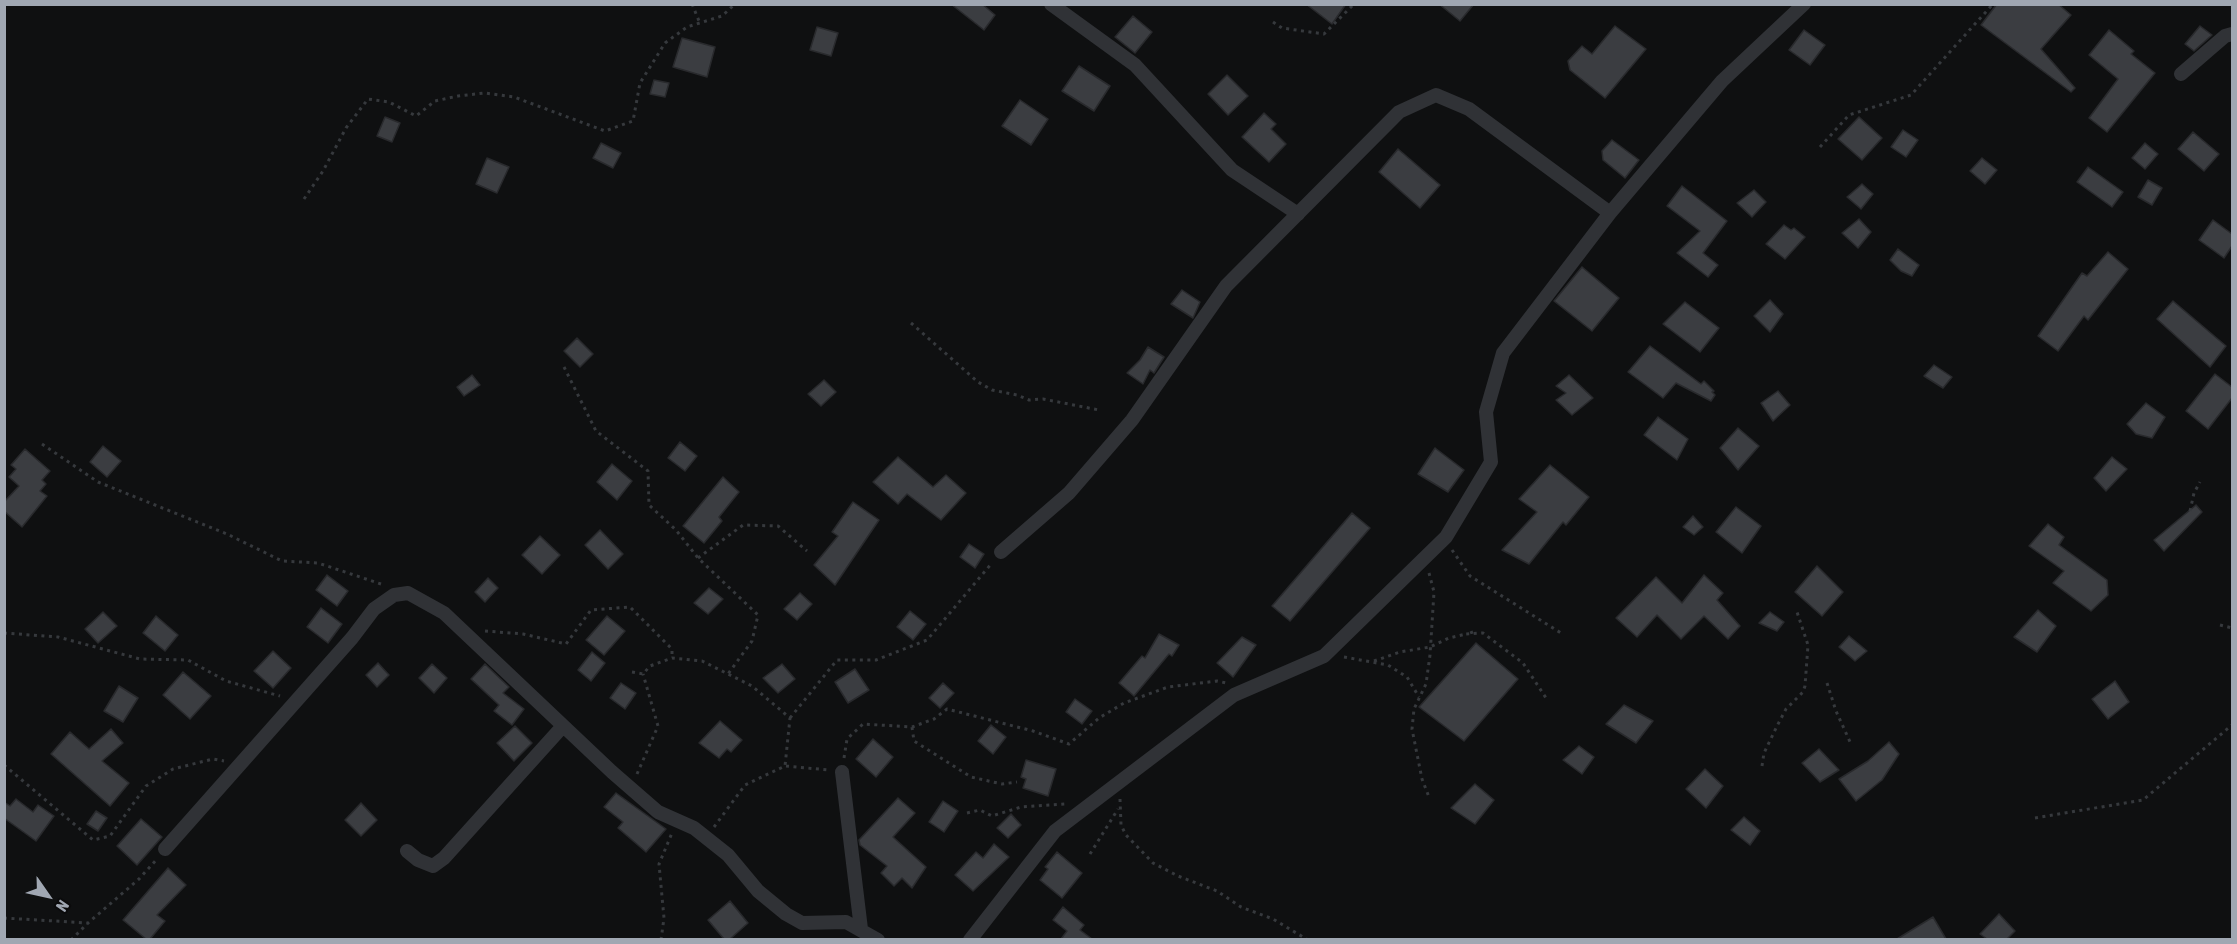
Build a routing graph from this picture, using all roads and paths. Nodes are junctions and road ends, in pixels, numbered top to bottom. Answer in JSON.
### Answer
{"nodes":[{"id":1,"x":692,"y":4,"type":"edge"},
{"id":2,"x":735,"y":4,"type":"edge"},
{"id":3,"x":1051,"y":4,"type":"edge"},
{"id":4,"x":1354,"y":4,"type":"edge"},
{"id":5,"x":1804,"y":4,"type":"edge"},
{"id":6,"x":1993,"y":4,"type":"edge"},
{"id":7,"x":699,"y":21,"type":"junction"},
{"id":8,"x":1273,"y":22,"type":"dead end"},
{"id":9,"x":2232,"y":34,"type":"edge"},
{"id":10,"x":2181,"y":74,"type":"dead end"},
{"id":11,"x":1820,"y":147,"type":"dead end"},
{"id":12,"x":304,"y":200,"type":"dead end"},
{"id":13,"x":1298,"y":213,"type":"junction"},
{"id":14,"x":1610,"y":213,"type":"junction"},
{"id":15,"x":911,"y":323,"type":"dead end"},
{"id":16,"x":564,"y":367,"type":"dead end"},
{"id":17,"x":1099,"y":410,"type":"dead end"},
{"id":18,"x":42,"y":444,"type":"dead end"},
{"id":19,"x":2200,"y":482,"type":"dead end"},
{"id":20,"x":2190,"y":511,"type":"dead end"},
{"id":21,"x":1446,"y":537,"type":"junction"},
{"id":22,"x":807,"y":551,"type":"dead end"},
{"id":23,"x":1001,"y":552,"type":"joint"},
{"id":24,"x":698,"y":558,"type":"junction"},
{"id":25,"x":1421,"y":562,"type":"junction"},
{"id":26,"x":408,"y":593,"type":"junction"},
{"id":27,"x":1797,"y":612,"type":"dead end"},
{"id":28,"x":2220,"y":625,"type":"dead end"},
{"id":29,"x":2232,"y":628,"type":"edge"},
{"id":30,"x":462,"y":630,"type":"junction"},
{"id":31,"x":1473,"y":632,"type":"dead end"},
{"id":32,"x":4,"y":633,"type":"edge"},
{"id":33,"x":1561,"y":633,"type":"dead end"},
{"id":34,"x":1466,"y":634,"type":"junction"},
{"id":35,"x":1430,"y":647,"type":"junction"},
{"id":36,"x":1324,"y":656,"type":"junction"},
{"id":37,"x":672,"y":658,"type":"junction"},
{"id":38,"x":1373,"y":662,"type":"junction"},
{"id":39,"x":632,"y":672,"type":"dead end"},
{"id":40,"x":643,"y":674,"type":"junction"},
{"id":41,"x":728,"y":674,"type":"junction"},
{"id":42,"x":1827,"y":683,"type":"dead end"},
{"id":43,"x":1248,"y":689,"type":"junction"},
{"id":44,"x":1419,"y":697,"type":"junction"},
{"id":45,"x":1546,"y":698,"type":"dead end"},
{"id":46,"x":297,"y":700,"type":"junction"},
{"id":47,"x":790,"y":718,"type":"junction"},
{"id":48,"x":563,"y":726,"type":"junction"},
{"id":49,"x":912,"y":727,"type":"junction"},
{"id":50,"x":2231,"y":727,"type":"edge"},
{"id":51,"x":1851,"y":744,"type":"dead end"},
{"id":52,"x":4,"y":765,"type":"edge"},
{"id":53,"x":240,"y":765,"type":"junction"},
{"id":54,"x":785,"y":766,"type":"junction"},
{"id":55,"x":1762,"y":766,"type":"dead end"},
{"id":56,"x":842,"y":772,"type":"junction"},
{"id":57,"x":1121,"y":781,"type":"junction"},
{"id":58,"x":1017,"y":782,"type":"dead end"},
{"id":59,"x":631,"y":788,"type":"junction"},
{"id":60,"x":1429,"y":797,"type":"dead end"},
{"id":61,"x":1095,"y":801,"type":"junction"},
{"id":62,"x":1120,"y":807,"type":"junction"},
{"id":63,"x":968,"y":813,"type":"dead end"},
{"id":64,"x":2035,"y":819,"type":"dead end"},
{"id":65,"x":679,"y":822,"type":"junction"},
{"id":66,"x":708,"y":840,"type":"junction"},
{"id":67,"x":165,"y":849,"type":"joint"},
{"id":68,"x":407,"y":851,"type":"dead end"},
{"id":69,"x":1090,"y":854,"type":"dead end"},
{"id":70,"x":4,"y":918,"type":"edge"},
{"id":71,"x":88,"y":923,"type":"junction"},
{"id":72,"x":861,"y":929,"type":"junction"},
{"id":73,"x":71,"y":939,"type":"edge"},
{"id":74,"x":661,"y":939,"type":"edge"},
{"id":75,"x":878,"y":939,"type":"edge"},
{"id":76,"x":970,"y":939,"type":"edge"},
{"id":77,"x":1308,"y":939,"type":"edge"}],
"edges":[{"from":1,"to":7,"type":"path"},
{"from":2,"to":7,"type":"path"},
{"from":3,"to":13,"type":"street"},
{"from":4,"to":8,"type":"path"},
{"from":5,"to":14,"type":"street"},
{"from":6,"to":11,"type":"path"},
{"from":7,"to":12,"type":"path"},
{"from":9,"to":10,"type":"street"},
{"from":13,"to":14,"type":"street"},
{"from":13,"to":23,"type":"street"},
{"from":14,"to":21,"type":"street"},
{"from":15,"to":17,"type":"path"},
{"from":16,"to":24,"type":"path"},
{"from":18,"to":26,"type":"path"},
{"from":19,"to":20,"type":"path"},
{"from":21,"to":25,"type":"street"},
{"from":21,"to":33,"type":"path"},
{"from":22,"to":24,"type":"path"},
{"from":23,"to":47,"type":"path"},
{"from":24,"to":41,"type":"path"},
{"from":25,"to":35,"type":"path"},
{"from":25,"to":36,"type":"street"},
{"from":26,"to":30,"type":"street"},
{"from":26,"to":46,"type":"street"},
{"from":27,"to":55,"type":"path"},
{"from":28,"to":29,"type":"path"},
{"from":30,"to":37,"type":"path"},
{"from":30,"to":48,"type":"street"},
{"from":31,"to":34,"type":"path"},
{"from":32,"to":46,"type":"path"},
{"from":34,"to":35,"type":"path"},
{"from":34,"to":45,"type":"path"},
{"from":35,"to":38,"type":"path"},
{"from":35,"to":44,"type":"path"},
{"from":36,"to":38,"type":"path"},
{"from":36,"to":43,"type":"street"},
{"from":37,"to":40,"type":"path"},
{"from":37,"to":41,"type":"path"},
{"from":38,"to":44,"type":"path"},
{"from":39,"to":40,"type":"path"},
{"from":40,"to":59,"type":"path"},
{"from":41,"to":47,"type":"path"},
{"from":42,"to":51,"type":"path"},
{"from":43,"to":49,"type":"path"},
{"from":43,"to":57,"type":"street"},
{"from":44,"to":60,"type":"path"},
{"from":46,"to":53,"type":"street"},
{"from":47,"to":54,"type":"path"},
{"from":48,"to":59,"type":"street"},
{"from":48,"to":68,"type":"street"},
{"from":49,"to":56,"type":"path"},
{"from":49,"to":58,"type":"path"},
{"from":50,"to":64,"type":"path"},
{"from":52,"to":53,"type":"path"},
{"from":53,"to":67,"type":"street"},
{"from":54,"to":56,"type":"path"},
{"from":54,"to":66,"type":"path"},
{"from":56,"to":72,"type":"street"},
{"from":57,"to":61,"type":"street"},
{"from":57,"to":62,"type":"path"},
{"from":59,"to":65,"type":"street"},
{"from":61,"to":63,"type":"path"},
{"from":61,"to":76,"type":"street"},
{"from":62,"to":69,"type":"path"},
{"from":62,"to":77,"type":"path"},
{"from":65,"to":66,"type":"street"},
{"from":65,"to":74,"type":"path"},
{"from":66,"to":72,"type":"street"},
{"from":67,"to":71,"type":"path"},
{"from":70,"to":71,"type":"path"},
{"from":71,"to":73,"type":"path"},
{"from":72,"to":75,"type":"street"}]}
